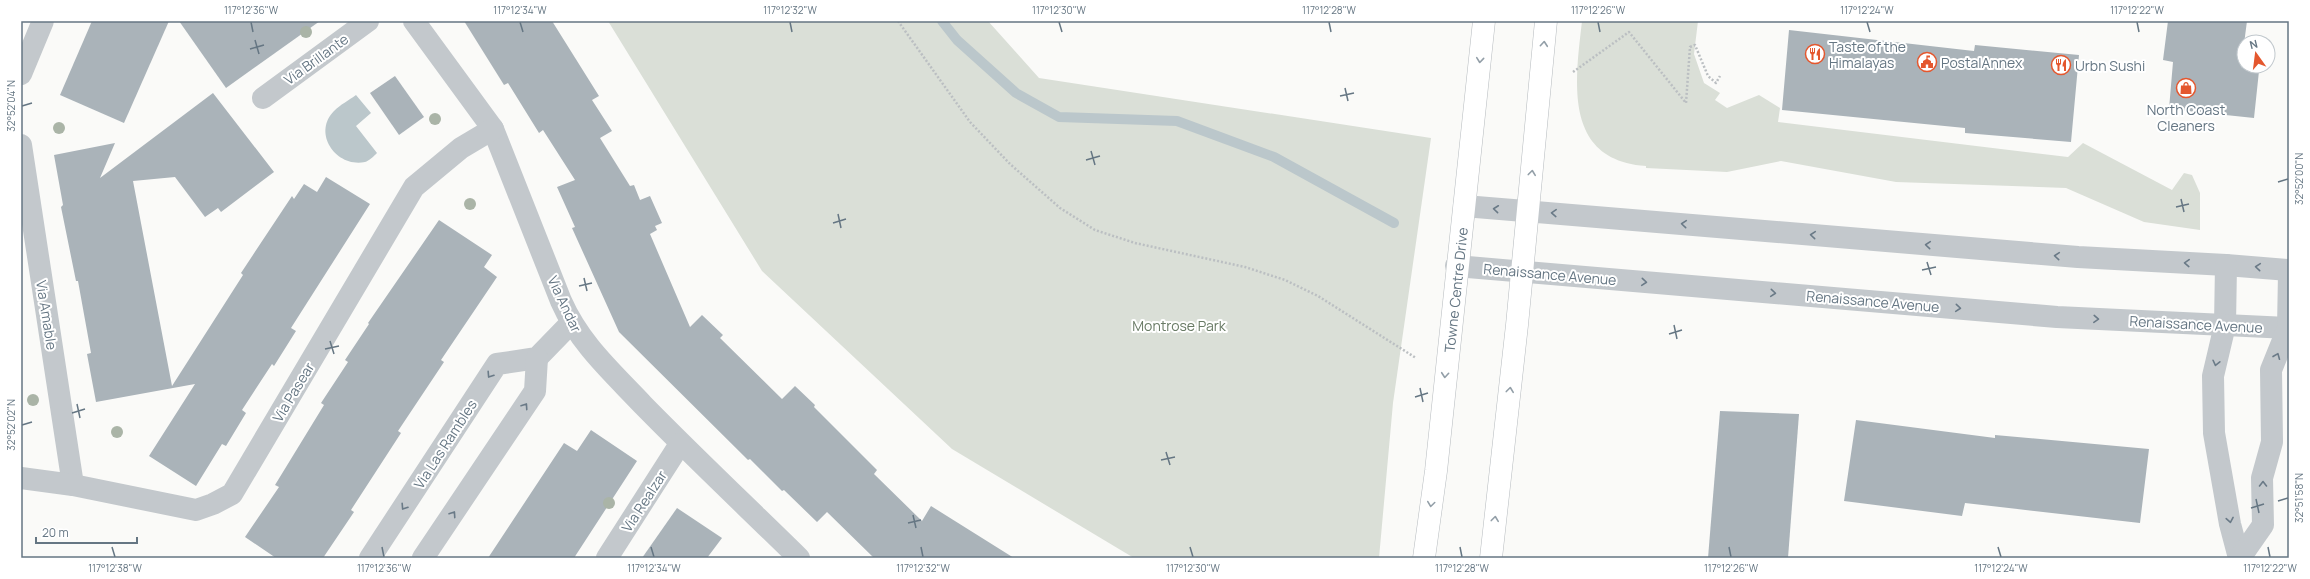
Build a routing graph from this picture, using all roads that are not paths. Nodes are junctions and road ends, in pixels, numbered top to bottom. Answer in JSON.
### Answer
{"nodes":[{"id":1,"x":43,"y":21,"type":"edge"},
{"id":2,"x":368,"y":21,"type":"edge"},
{"id":3,"x":414,"y":21,"type":"edge"},
{"id":4,"x":1484,"y":21,"type":"edge"},
{"id":5,"x":1546,"y":21,"type":"edge"},
{"id":6,"x":21,"y":74,"type":"edge"},
{"id":7,"x":263,"y":98,"type":"dead end"},
{"id":8,"x":493,"y":129,"type":"junction"},
{"id":9,"x":21,"y":145,"type":"edge"},
{"id":10,"x":1464,"y":206,"type":"junction"},
{"id":11,"x":1528,"y":212,"type":"junction"},
{"id":12,"x":2226,"y":264,"type":"junction"},
{"id":13,"x":1456,"y":266,"type":"junction"},
{"id":14,"x":1521,"y":271,"type":"junction"},
{"id":15,"x":2289,"y":271,"type":"edge"},
{"id":16,"x":571,"y":323,"type":"junction"},
{"id":17,"x":2225,"y":325,"type":"junction"},
{"id":18,"x":2289,"y":328,"type":"edge"},
{"id":19,"x":537,"y":358,"type":"junction"},
{"id":20,"x":680,"y":444,"type":"junction"},
{"id":21,"x":21,"y":478,"type":"edge"},
{"id":22,"x":73,"y":485,"type":"junction"},
{"id":23,"x":370,"y":558,"type":"edge"},
{"id":24,"x":423,"y":558,"type":"edge"},
{"id":25,"x":607,"y":558,"type":"edge"},
{"id":26,"x":799,"y":558,"type":"edge"},
{"id":27,"x":1424,"y":558,"type":"edge"},
{"id":28,"x":1491,"y":558,"type":"edge"},
{"id":29,"x":2240,"y":558,"type":"edge"}],
"edges":[{"from":1,"to":6,"type":"street"},
{"from":2,"to":7,"type":"street","name":"Via Brillante"},
{"from":3,"to":8,"type":"street","name":"Via Andar"},
{"from":4,"to":10,"type":"main road","name":"Towne Centre Drive","one_way":true},
{"from":11,"to":5,"type":"main road","one_way":true},
{"from":8,"to":16,"type":"street","name":"Via Andar"},
{"from":8,"to":22,"type":"street","name":"Via Pasear"},
{"from":9,"to":22,"type":"street","name":"Via Amable"},
{"from":11,"to":10,"type":"street","one_way":true},
{"from":10,"to":13,"type":"main road","name":"Towne Centre Drive"},
{"from":12,"to":11,"type":"street","one_way":true},
{"from":11,"to":14,"type":"main road"},
{"from":15,"to":12,"type":"street","one_way":true},
{"from":12,"to":17,"type":"street"},
{"from":13,"to":14,"type":"street","name":"Renaissance Avenue"},
{"from":13,"to":27,"type":"main road","name":"Towne Centre Drive","one_way":true},
{"from":14,"to":17,"type":"street","name":"Renaissance Avenue","one_way":true},
{"from":28,"to":14,"type":"main road","one_way":true},
{"from":15,"to":18,"type":"street"},
{"from":16,"to":19,"type":"street"},
{"from":16,"to":20,"type":"street","name":"Via Andar"},
{"from":17,"to":18,"type":"street","name":"Renaissance Avenue"},
{"from":17,"to":29,"type":"street","one_way":true},
{"from":29,"to":18,"type":"street","one_way":true},
{"from":19,"to":23,"type":"street","name":"Via Las Rambles","one_way":true},
{"from":24,"to":19,"type":"street","one_way":true},
{"from":20,"to":25,"type":"street","name":"Via Realzar"},
{"from":20,"to":26,"type":"street","name":"Via Andar"},
{"from":21,"to":22,"type":"street","name":"Via Pasear"}]}
